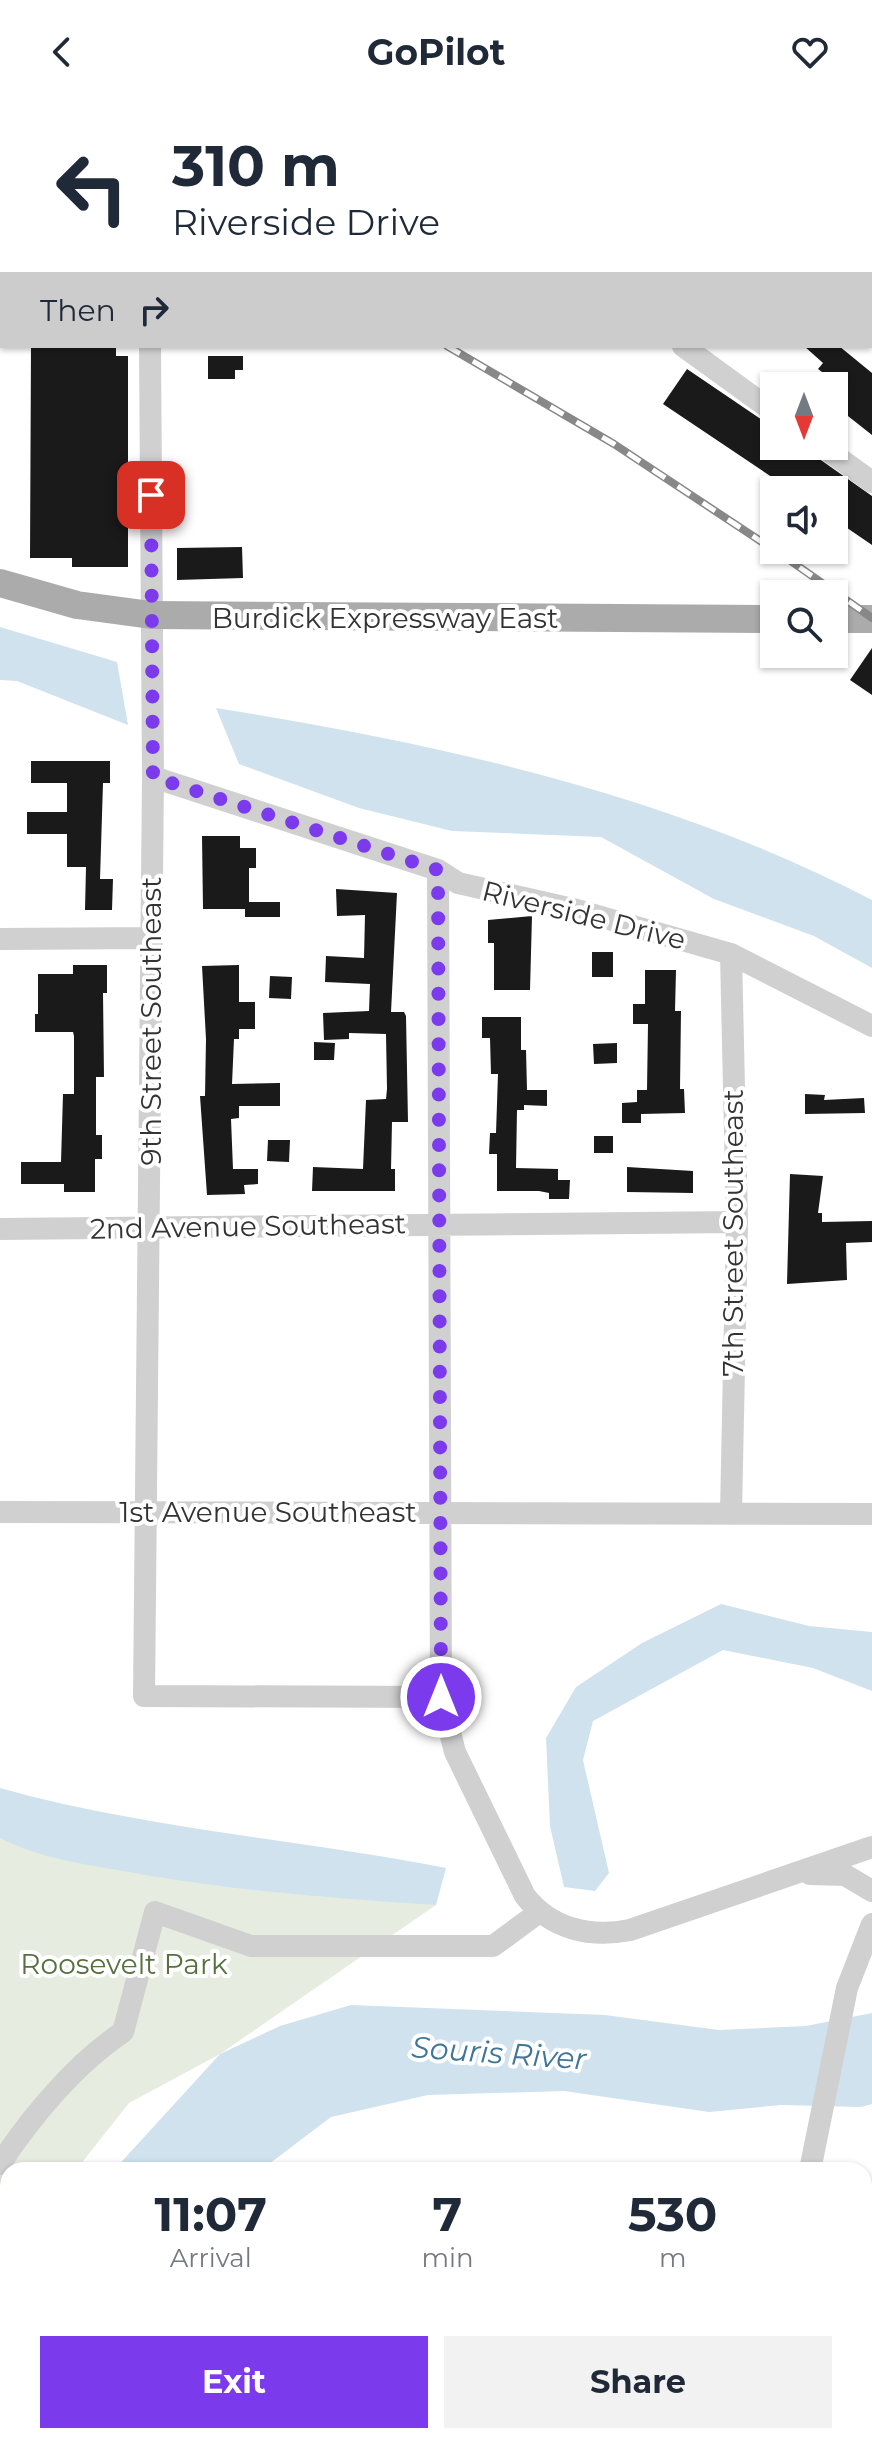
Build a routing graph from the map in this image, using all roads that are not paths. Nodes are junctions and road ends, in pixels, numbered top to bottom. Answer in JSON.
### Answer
{"nodes":[{"id":1,"x":150,"y":348,"type":"edge"},
{"id":2,"x":686,"y":348,"type":"edge"},
{"id":3,"x":760,"y":402,"type":"edge"},
{"id":4,"x":841,"y":460,"type":"edge"},
{"id":5,"x":872,"y":482,"type":"edge"},
{"id":6,"x":0,"y":583,"type":"edge"},
{"id":7,"x":151,"y":615,"type":"junction"},
{"id":8,"x":760,"y":619,"type":"edge"},
{"id":9,"x":848,"y":619,"type":"edge"},
{"id":10,"x":872,"y":619,"type":"edge"},
{"id":11,"x":153,"y":777,"type":"junction"},
{"id":12,"x":438,"y":870,"type":"junction"},
{"id":13,"x":152,"y":938,"type":"junction"},
{"id":14,"x":0,"y":939,"type":"edge"},
{"id":15,"x":731,"y":954,"type":"junction"},
{"id":16,"x":872,"y":1026,"type":"edge"},
{"id":17,"x":737,"y":1222,"type":"junction"},
{"id":18,"x":438,"y":1224,"type":"junction"},
{"id":19,"x":149,"y":1227,"type":"junction"},
{"id":20,"x":0,"y":1229,"type":"edge"},
{"id":21,"x":0,"y":1512,"type":"edge"},
{"id":22,"x":146,"y":1512,"type":"junction"},
{"id":23,"x":442,"y":1512,"type":"junction"},
{"id":24,"x":731,"y":1513,"type":"junction"},
{"id":25,"x":872,"y":1514,"type":"edge"},
{"id":26,"x":441,"y":1697,"type":"junction"},
{"id":27,"x":872,"y":1847,"type":"edge"},
{"id":28,"x":793,"y":1876,"type":"junction"},
{"id":29,"x":872,"y":1891,"type":"edge"},
{"id":30,"x":531,"y":1904,"type":"junction"},
{"id":31,"x":872,"y":1924,"type":"edge"},
{"id":32,"x":1,"y":2162,"type":"edge"},
{"id":33,"x":812,"y":2162,"type":"edge"}],
"edges":[{"from":1,"to":7,"type":"street","name":"9th Street Southeast"},
{"from":2,"to":3,"type":"street"},
{"from":4,"to":5,"type":"street"},
{"from":6,"to":7,"type":"main road","name":"Burdick Expressway East"},
{"from":7,"to":8,"type":"main road","name":"Burdick Expressway East"},
{"from":7,"to":11,"type":"street","name":"9th Street Southeast"},
{"from":9,"to":10,"type":"main road"},
{"from":11,"to":12,"type":"street","name":"Riverside Drive"},
{"from":11,"to":13,"type":"street","name":"9th Street Southeast"},
{"from":12,"to":15,"type":"street","name":"Riverside Drive"},
{"from":12,"to":18,"type":"street"},
{"from":13,"to":14,"type":"street"},
{"from":13,"to":19,"type":"street","name":"9th Street Southeast"},
{"from":15,"to":16,"type":"street","name":"Riverside Drive"},
{"from":15,"to":17,"type":"street","name":"7th Street Southeast"},
{"from":17,"to":18,"type":"street","name":"2nd Avenue Southeast"},
{"from":17,"to":24,"type":"street","name":"7th Street Southeast"},
{"from":18,"to":19,"type":"street","name":"2nd Avenue Southeast"},
{"from":18,"to":23,"type":"street"},
{"from":19,"to":20,"type":"street","name":"2nd Avenue Southeast"},
{"from":19,"to":22,"type":"street","name":"9th Street Southeast"},
{"from":21,"to":22,"type":"street","name":"1st Avenue Southeast"},
{"from":22,"to":23,"type":"street","name":"1st Avenue Southeast"},
{"from":22,"to":26,"type":"street","name":"9th Street Southeast"},
{"from":23,"to":24,"type":"street","name":"1st Avenue Southeast"},
{"from":23,"to":26,"type":"street"},
{"from":24,"to":25,"type":"street","name":"1st Avenue Southeast"},
{"from":26,"to":30,"type":"street"},
{"from":27,"to":28,"type":"street"},
{"from":28,"to":29,"type":"street"},
{"from":28,"to":30,"type":"street"},
{"from":30,"to":32,"type":"street"},
{"from":31,"to":33,"type":"street"}]}
